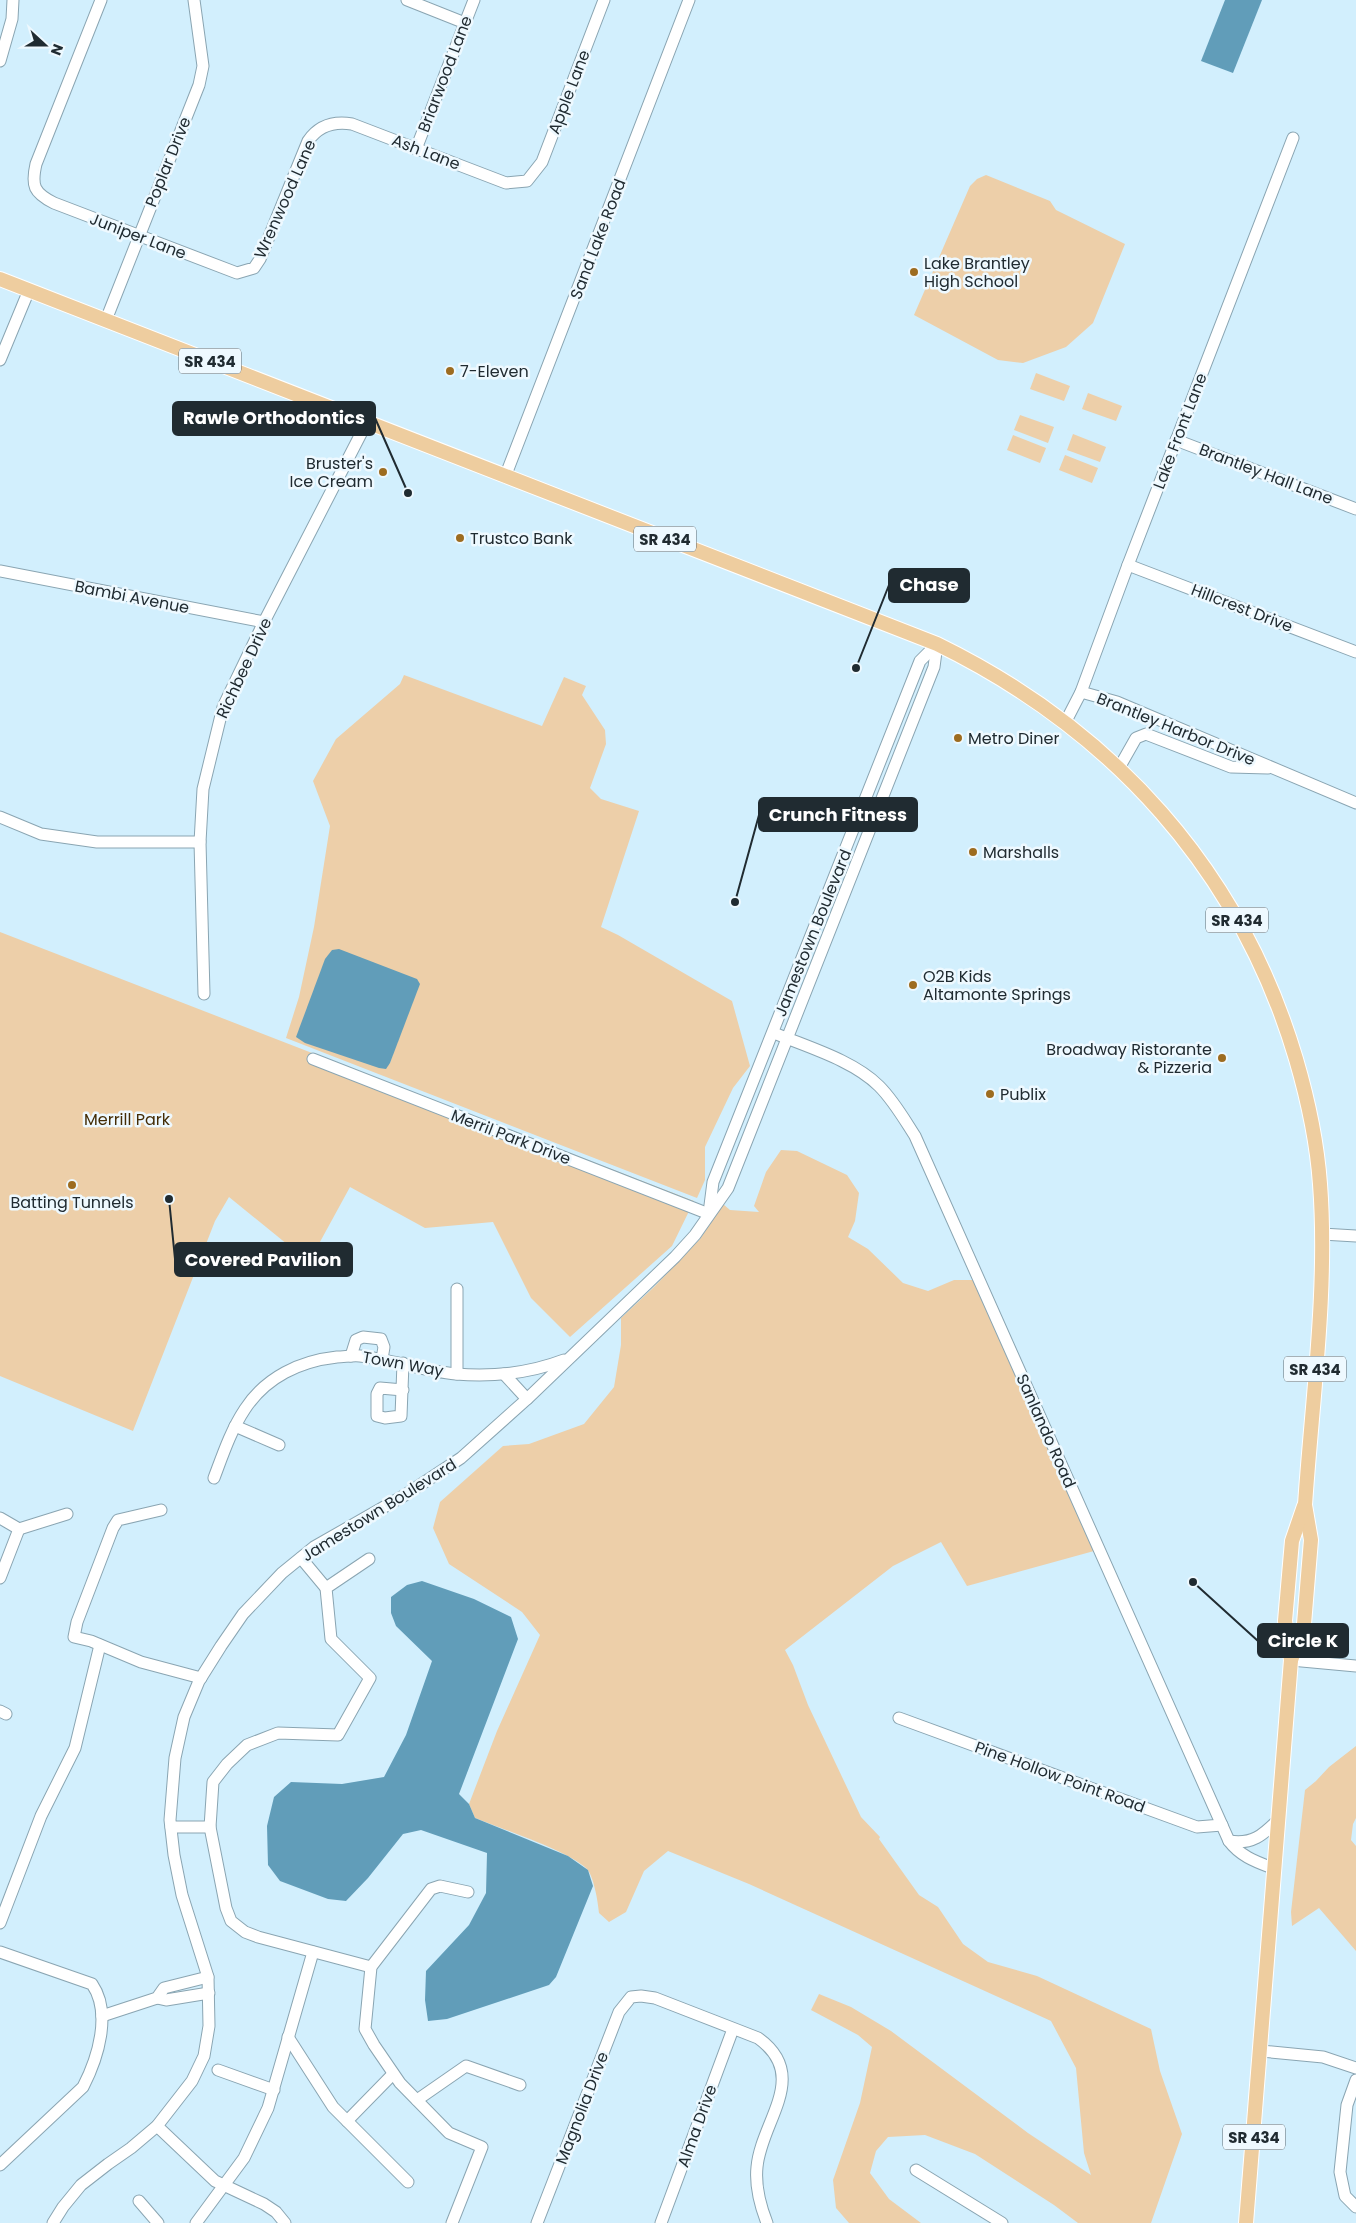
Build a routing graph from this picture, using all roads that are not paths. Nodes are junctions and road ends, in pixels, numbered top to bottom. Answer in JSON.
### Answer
{"nodes":[{"id":1,"x":13,"y":0,"type":"edge"},
{"id":2,"x":101,"y":0,"type":"edge"},
{"id":3,"x":194,"y":0,"type":"edge"},
{"id":4,"x":407,"y":0,"type":"edge"},
{"id":5,"x":474,"y":0,"type":"edge"},
{"id":6,"x":604,"y":0,"type":"edge"},
{"id":7,"x":690,"y":0,"type":"edge"},
{"id":8,"x":465,"y":23,"type":"junction"},
{"id":9,"x":0,"y":61,"type":"edge"},
{"id":10,"x":324,"y":126,"type":"joint"},
{"id":11,"x":1293,"y":138,"type":"dead end"},
{"id":12,"x":416,"y":149,"type":"junction"},
{"id":13,"x":527,"y":181,"type":"joint"},
{"id":14,"x":139,"y":236,"type":"junction"},
{"id":15,"x":245,"y":272,"type":"joint"},
{"id":16,"x":0,"y":279,"type":"edge"},
{"id":17,"x":29,"y":290,"type":"junction"},
{"id":18,"x":106,"y":320,"type":"junction"},
{"id":19,"x":0,"y":360,"type":"edge"},
{"id":20,"x":367,"y":422,"type":"junction"},
{"id":21,"x":1176,"y":440,"type":"junction"},
{"id":22,"x":505,"y":476,"type":"junction"},
{"id":23,"x":1356,"y":509,"type":"edge"},
{"id":24,"x":1128,"y":564,"type":"junction"},
{"id":25,"x":0,"y":571,"type":"edge"},
{"id":26,"x":264,"y":622,"type":"junction"},
{"id":27,"x":937,"y":644,"type":"junction"},
{"id":28,"x":1356,"y":652,"type":"edge"},
{"id":29,"x":1082,"y":692,"type":"junction"},
{"id":30,"x":1065,"y":723,"type":"junction"},
{"id":31,"x":1119,"y":768,"type":"junction"},
{"id":32,"x":1270,"y":768,"type":"junction"},
{"id":33,"x":1356,"y":804,"type":"edge"},
{"id":34,"x":0,"y":817,"type":"edge"},
{"id":35,"x":200,"y":842,"type":"junction"},
{"id":36,"x":204,"y":994,"type":"dead end"},
{"id":37,"x":774,"y":1033,"type":"junction"},
{"id":38,"x":787,"y":1038,"type":"junction"},
{"id":39,"x":313,"y":1059,"type":"dead end"},
{"id":40,"x":709,"y":1214,"type":"junction"},
{"id":41,"x":1322,"y":1234,"type":"junction"},
{"id":42,"x":1356,"y":1236,"type":"edge"},
{"id":43,"x":457,"y":1290,"type":"dead end"},
{"id":44,"x":352,"y":1356,"type":"junction"},
{"id":45,"x":568,"y":1359,"type":"junction"},
{"id":46,"x":382,"y":1360,"type":"junction"},
{"id":47,"x":404,"y":1363,"type":"junction"},
{"id":48,"x":457,"y":1374,"type":"junction"},
{"id":49,"x":504,"y":1374,"type":"junction"},
{"id":50,"x":402,"y":1390,"type":"junction"},
{"id":51,"x":526,"y":1399,"type":"junction"},
{"id":52,"x":235,"y":1426,"type":"junction"},
{"id":53,"x":279,"y":1445,"type":"dead end"},
{"id":54,"x":214,"y":1478,"type":"dead end"},
{"id":55,"x":1305,"y":1505,"type":"junction"},
{"id":56,"x":161,"y":1510,"type":"dead end"},
{"id":57,"x":67,"y":1514,"type":"dead end"},
{"id":58,"x":0,"y":1518,"type":"edge"},
{"id":59,"x":19,"y":1529,"type":"junction"},
{"id":60,"x":301,"y":1558,"type":"junction"},
{"id":61,"x":369,"y":1559,"type":"dead end"},
{"id":62,"x":0,"y":1578,"type":"edge"},
{"id":63,"x":326,"y":1588,"type":"junction"},
{"id":64,"x":100,"y":1645,"type":"junction"},
{"id":65,"x":1291,"y":1660,"type":"junction"},
{"id":66,"x":1356,"y":1666,"type":"edge"},
{"id":67,"x":201,"y":1678,"type":"junction"},
{"id":68,"x":899,"y":1718,"type":"dead end"},
{"id":69,"x":1278,"y":1820,"type":"junction"},
{"id":70,"x":1222,"y":1825,"type":"junction"},
{"id":71,"x":171,"y":1827,"type":"junction"},
{"id":72,"x":210,"y":1827,"type":"junction"},
{"id":73,"x":1230,"y":1841,"type":"junction"},
{"id":74,"x":1274,"y":1869,"type":"junction"},
{"id":75,"x":468,"y":1892,"type":"dead end"},
{"id":76,"x":0,"y":1923,"type":"edge"},
{"id":77,"x":0,"y":1952,"type":"edge"},
{"id":78,"x":313,"y":1952,"type":"junction"},
{"id":79,"x":371,"y":1966,"type":"junction"},
{"id":80,"x":208,"y":1977,"type":"junction"},
{"id":81,"x":209,"y":1993,"type":"junction"},
{"id":82,"x":157,"y":1998,"type":"junction"},
{"id":83,"x":102,"y":2016,"type":"junction"},
{"id":84,"x":733,"y":2029,"type":"junction"},
{"id":85,"x":288,"y":2037,"type":"junction"},
{"id":86,"x":1261,"y":2051,"type":"junction"},
{"id":87,"x":1356,"y":2068,"type":"edge"},
{"id":88,"x":218,"y":2070,"type":"dead end"},
{"id":89,"x":393,"y":2074,"type":"junction"},
{"id":90,"x":1356,"y":2080,"type":"edge"},
{"id":91,"x":520,"y":2085,"type":"dead end"},
{"id":92,"x":274,"y":2090,"type":"junction"},
{"id":93,"x":417,"y":2100,"type":"junction"},
{"id":94,"x":347,"y":2121,"type":"junction"},
{"id":95,"x":157,"y":2126,"type":"junction"},
{"id":96,"x":0,"y":2165,"type":"edge"},
{"id":97,"x":916,"y":2170,"type":"dead end"},
{"id":98,"x":408,"y":2182,"type":"dead end"},
{"id":99,"x":224,"y":2186,"type":"junction"},
{"id":100,"x":140,"y":2201,"type":"dead end"},
{"id":101,"x":1356,"y":2207,"type":"edge"},
{"id":102,"x":53,"y":2223,"type":"edge"},
{"id":103,"x":158,"y":2223,"type":"edge"},
{"id":104,"x":196,"y":2223,"type":"edge"},
{"id":105,"x":285,"y":2223,"type":"edge"},
{"id":106,"x":452,"y":2223,"type":"edge"},
{"id":107,"x":538,"y":2223,"type":"edge"},
{"id":108,"x":661,"y":2223,"type":"edge"},
{"id":109,"x":768,"y":2223,"type":"edge"},
{"id":110,"x":1002,"y":2223,"type":"edge"},
{"id":111,"x":1246,"y":2223,"type":"edge"}],
"edges":[{"from":1,"to":9,"type":"street"},
{"from":2,"to":14,"type":"street","name":"Juniper Lane"},
{"from":3,"to":14,"type":"street","name":"Poplar Drive"},
{"from":4,"to":8,"type":"street"},
{"from":5,"to":8,"type":"street","name":"Briarwood Lane"},
{"from":6,"to":13,"type":"street","name":"Apple Lane"},
{"from":7,"to":22,"type":"street","name":"Sand Lake Road"},
{"from":8,"to":12,"type":"street","name":"Briarwood Lane"},
{"from":10,"to":12,"type":"street","name":"Ash Lane"},
{"from":10,"to":15,"type":"street","name":"Wrenwood Lane"},
{"from":11,"to":21,"type":"street","name":"Lake Front Lane"},
{"from":12,"to":13,"type":"street","name":"Ash Lane"},
{"from":14,"to":15,"type":"street","name":"Juniper Lane"},
{"from":14,"to":18,"type":"street","name":"Poplar Drive"},
{"from":16,"to":17,"type":"main road","number":"SR 434"},
{"from":17,"to":18,"type":"main road","number":"SR 434"},
{"from":17,"to":19,"type":"street"},
{"from":18,"to":20,"type":"main road","number":"SR 434"},
{"from":20,"to":22,"type":"main road","number":"SR 434"},
{"from":20,"to":26,"type":"street","name":"Richbee Drive"},
{"from":21,"to":23,"type":"street","name":"Brantley Hall Lane"},
{"from":21,"to":24,"type":"street","name":"Lake Front Lane"},
{"from":22,"to":27,"type":"main road","number":"SR 434"},
{"from":24,"to":28,"type":"street","name":"Hillcrest Drive"},
{"from":24,"to":29,"type":"street","name":"Lake Front Lane"},
{"from":25,"to":26,"type":"street","name":"Bambi Avenue"},
{"from":26,"to":35,"type":"street","name":"Richbee Drive"},
{"from":27,"to":30,"type":"main road","number":"SR 434"},
{"from":27,"to":37,"type":"street","name":"Jamestown Boulevard"},
{"from":27,"to":38,"type":"street","name":"Jamestown Boulevard"},
{"from":29,"to":30,"type":"street","name":"Lake Front Lane"},
{"from":29,"to":32,"type":"street","name":"Brantley Harbor Drive"},
{"from":30,"to":31,"type":"main road","number":"SR 434"},
{"from":31,"to":32,"type":"street","name":"Brantley Harbor Drive"},
{"from":31,"to":41,"type":"main road","number":"SR 434"},
{"from":32,"to":33,"type":"street","name":"Brantley Harbor Drive"},
{"from":34,"to":35,"type":"street"},
{"from":35,"to":36,"type":"street","name":"Richbee Drive"},
{"from":37,"to":38,"type":"street","name":"Sanlando Road"},
{"from":37,"to":40,"type":"street","name":"Jamestown Boulevard"},
{"from":38,"to":40,"type":"street","name":"Jamestown Boulevard"},
{"from":38,"to":70,"type":"street","name":"Sanlando Road"},
{"from":39,"to":40,"type":"street","name":"Merril Park Drive"},
{"from":40,"to":45,"type":"street","name":"Jamestown Boulevard"},
{"from":41,"to":42,"type":"street"},
{"from":41,"to":55,"type":"main road","number":"SR 434"},
{"from":43,"to":48,"type":"street"},
{"from":44,"to":46,"type":"street","name":"Town Way"},
{"from":44,"to":46,"type":"street"},
{"from":44,"to":52,"type":"street","name":"Town Way"},
{"from":45,"to":49,"type":"street","name":"Town Way"},
{"from":45,"to":51,"type":"street","name":"Jamestown Boulevard"},
{"from":46,"to":47,"type":"street","name":"Town Way"},
{"from":47,"to":48,"type":"street","name":"Town Way"},
{"from":47,"to":50,"type":"street"},
{"from":48,"to":49,"type":"street","name":"Town Way"},
{"from":49,"to":51,"type":"street"},
{"from":50,"to":50,"type":"street"},
{"from":51,"to":60,"type":"street","name":"Jamestown Boulevard"},
{"from":52,"to":53,"type":"street"},
{"from":52,"to":54,"type":"street","name":"Town Way"},
{"from":55,"to":65,"type":"main road","number":"SR 434"},
{"from":55,"to":65,"type":"main road","number":"SR 434"},
{"from":56,"to":64,"type":"street"},
{"from":57,"to":59,"type":"street"},
{"from":58,"to":59,"type":"street"},
{"from":59,"to":62,"type":"street"},
{"from":60,"to":63,"type":"street"},
{"from":60,"to":67,"type":"street","name":"Jamestown Boulevard"},
{"from":61,"to":63,"type":"street"},
{"from":63,"to":72,"type":"street"},
{"from":64,"to":67,"type":"street"},
{"from":64,"to":76,"type":"street"},
{"from":65,"to":66,"type":"street"},
{"from":65,"to":69,"type":"main road","number":"SR 434"},
{"from":67,"to":71,"type":"street","name":"Jamestown Boulevard"},
{"from":68,"to":70,"type":"street","name":"Pine Hollow Point Road"},
{"from":69,"to":73,"type":"street"},
{"from":69,"to":74,"type":"main road","number":"SR 434"},
{"from":70,"to":73,"type":"street","name":"Sanlando Road"},
{"from":71,"to":72,"type":"street"},
{"from":71,"to":80,"type":"street","name":"Jamestown Boulevard"},
{"from":72,"to":78,"type":"street"},
{"from":73,"to":74,"type":"street","name":"Sanlando Road"},
{"from":74,"to":86,"type":"main road","number":"SR 434"},
{"from":75,"to":79,"type":"street"},
{"from":77,"to":83,"type":"street"},
{"from":78,"to":79,"type":"street"},
{"from":78,"to":85,"type":"street"},
{"from":79,"to":89,"type":"street"},
{"from":80,"to":81,"type":"street","name":"Jamestown Boulevard"},
{"from":80,"to":82,"type":"street"},
{"from":81,"to":82,"type":"street"},
{"from":81,"to":95,"type":"street","name":"Jamestown Boulevard"},
{"from":82,"to":83,"type":"street"},
{"from":83,"to":96,"type":"street"},
{"from":84,"to":107,"type":"street","name":"Magnolia Drive"},
{"from":84,"to":108,"type":"street","name":"Alma Drive"},
{"from":84,"to":109,"type":"street"},
{"from":85,"to":92,"type":"street"},
{"from":85,"to":94,"type":"street"},
{"from":86,"to":87,"type":"street"},
{"from":86,"to":111,"type":"main road","number":"SR 434"},
{"from":88,"to":92,"type":"street"},
{"from":89,"to":93,"type":"street"},
{"from":89,"to":94,"type":"street"},
{"from":90,"to":101,"type":"street"},
{"from":91,"to":93,"type":"street"},
{"from":92,"to":99,"type":"street"},
{"from":93,"to":106,"type":"street"},
{"from":94,"to":98,"type":"street"},
{"from":95,"to":99,"type":"street"},
{"from":95,"to":102,"type":"street","name":"Jamestown Boulevard"},
{"from":97,"to":110,"type":"street"},
{"from":99,"to":104,"type":"street"},
{"from":99,"to":105,"type":"street"},
{"from":100,"to":103,"type":"street"}]}
